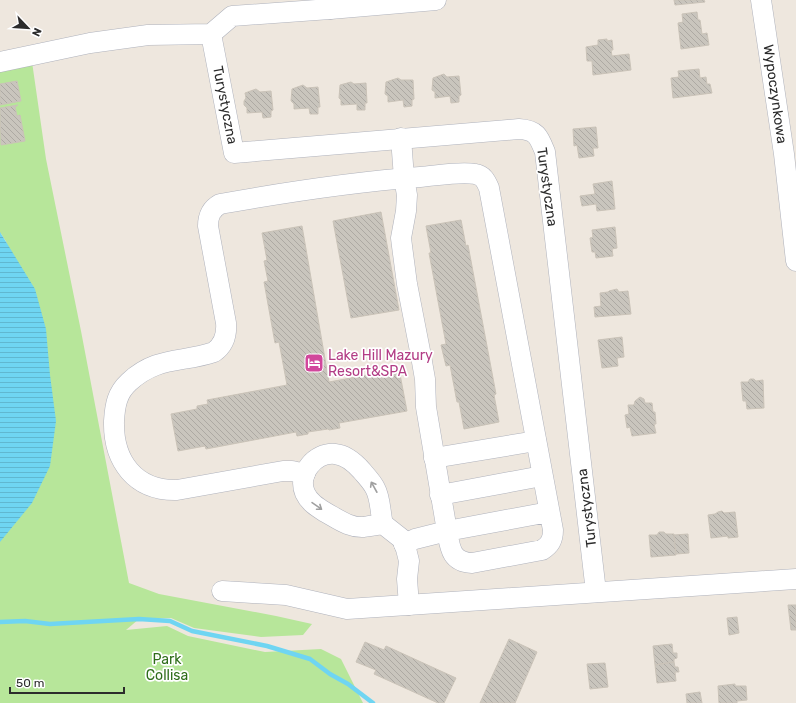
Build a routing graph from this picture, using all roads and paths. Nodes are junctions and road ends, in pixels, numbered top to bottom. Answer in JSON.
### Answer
{"nodes":[{"id":1,"x":436,"y":0,"type":"edge"},
{"id":2,"x":761,"y":0,"type":"edge"},
{"id":3,"x":330,"y":4,"type":"edge"},
{"id":4,"x":211,"y":34,"type":"junction"},
{"id":5,"x":0,"y":62,"type":"edge"},
{"id":6,"x":401,"y":138,"type":"junction"},
{"id":7,"x":790,"y":153,"type":"edge"},
{"id":8,"x":404,"y":178,"type":"junction"},
{"id":9,"x":796,"y":261,"type":"edge"},
{"id":10,"x":536,"y":441,"type":"junction"},
{"id":11,"x":434,"y":458,"type":"junction"},
{"id":12,"x":305,"y":474,"type":"junction"},
{"id":13,"x":542,"y":476,"type":"junction"},
{"id":14,"x":440,"y":495,"type":"junction"},
{"id":15,"x":549,"y":512,"type":"junction"},
{"id":16,"x":383,"y":524,"type":"junction"},
{"id":17,"x":447,"y":531,"type":"junction"},
{"id":18,"x":407,"y":552,"type":"junction"},
{"id":19,"x":796,"y":579,"type":"edge"},
{"id":20,"x":222,"y":591,"type":"dead end"},
{"id":21,"x":596,"y":592,"type":"junction"},
{"id":22,"x":415,"y":604,"type":"junction"}],
"edges":[{"from":1,"to":3,"type":"street"},
{"from":2,"to":7,"type":"street","name":"Wypoczynkowa"},
{"from":3,"to":4,"type":"street"},
{"from":4,"to":5,"type":"street"},
{"from":4,"to":6,"type":"street","name":"Turystyczna"},
{"from":6,"to":8,"type":"street"},
{"from":6,"to":21,"type":"street","name":"Turystyczna"},
{"from":7,"to":9,"type":"street","name":"Wypoczynkowa"},
{"from":8,"to":10,"type":"street"},
{"from":8,"to":11,"type":"street"},
{"from":8,"to":12,"type":"street"},
{"from":10,"to":11,"type":"street"},
{"from":10,"to":13,"type":"street"},
{"from":11,"to":14,"type":"street"},
{"from":12,"to":16,"type":"street","one_way":true},
{"from":16,"to":12,"type":"street","one_way":true},
{"from":13,"to":14,"type":"street"},
{"from":13,"to":15,"type":"street"},
{"from":14,"to":17,"type":"street"},
{"from":15,"to":17,"type":"street"},
{"from":15,"to":17,"type":"street"},
{"from":16,"to":18,"type":"street"},
{"from":17,"to":18,"type":"street"},
{"from":18,"to":22,"type":"street"},
{"from":19,"to":21,"type":"street"},
{"from":20,"to":22,"type":"street"},
{"from":21,"to":22,"type":"street"}]}
